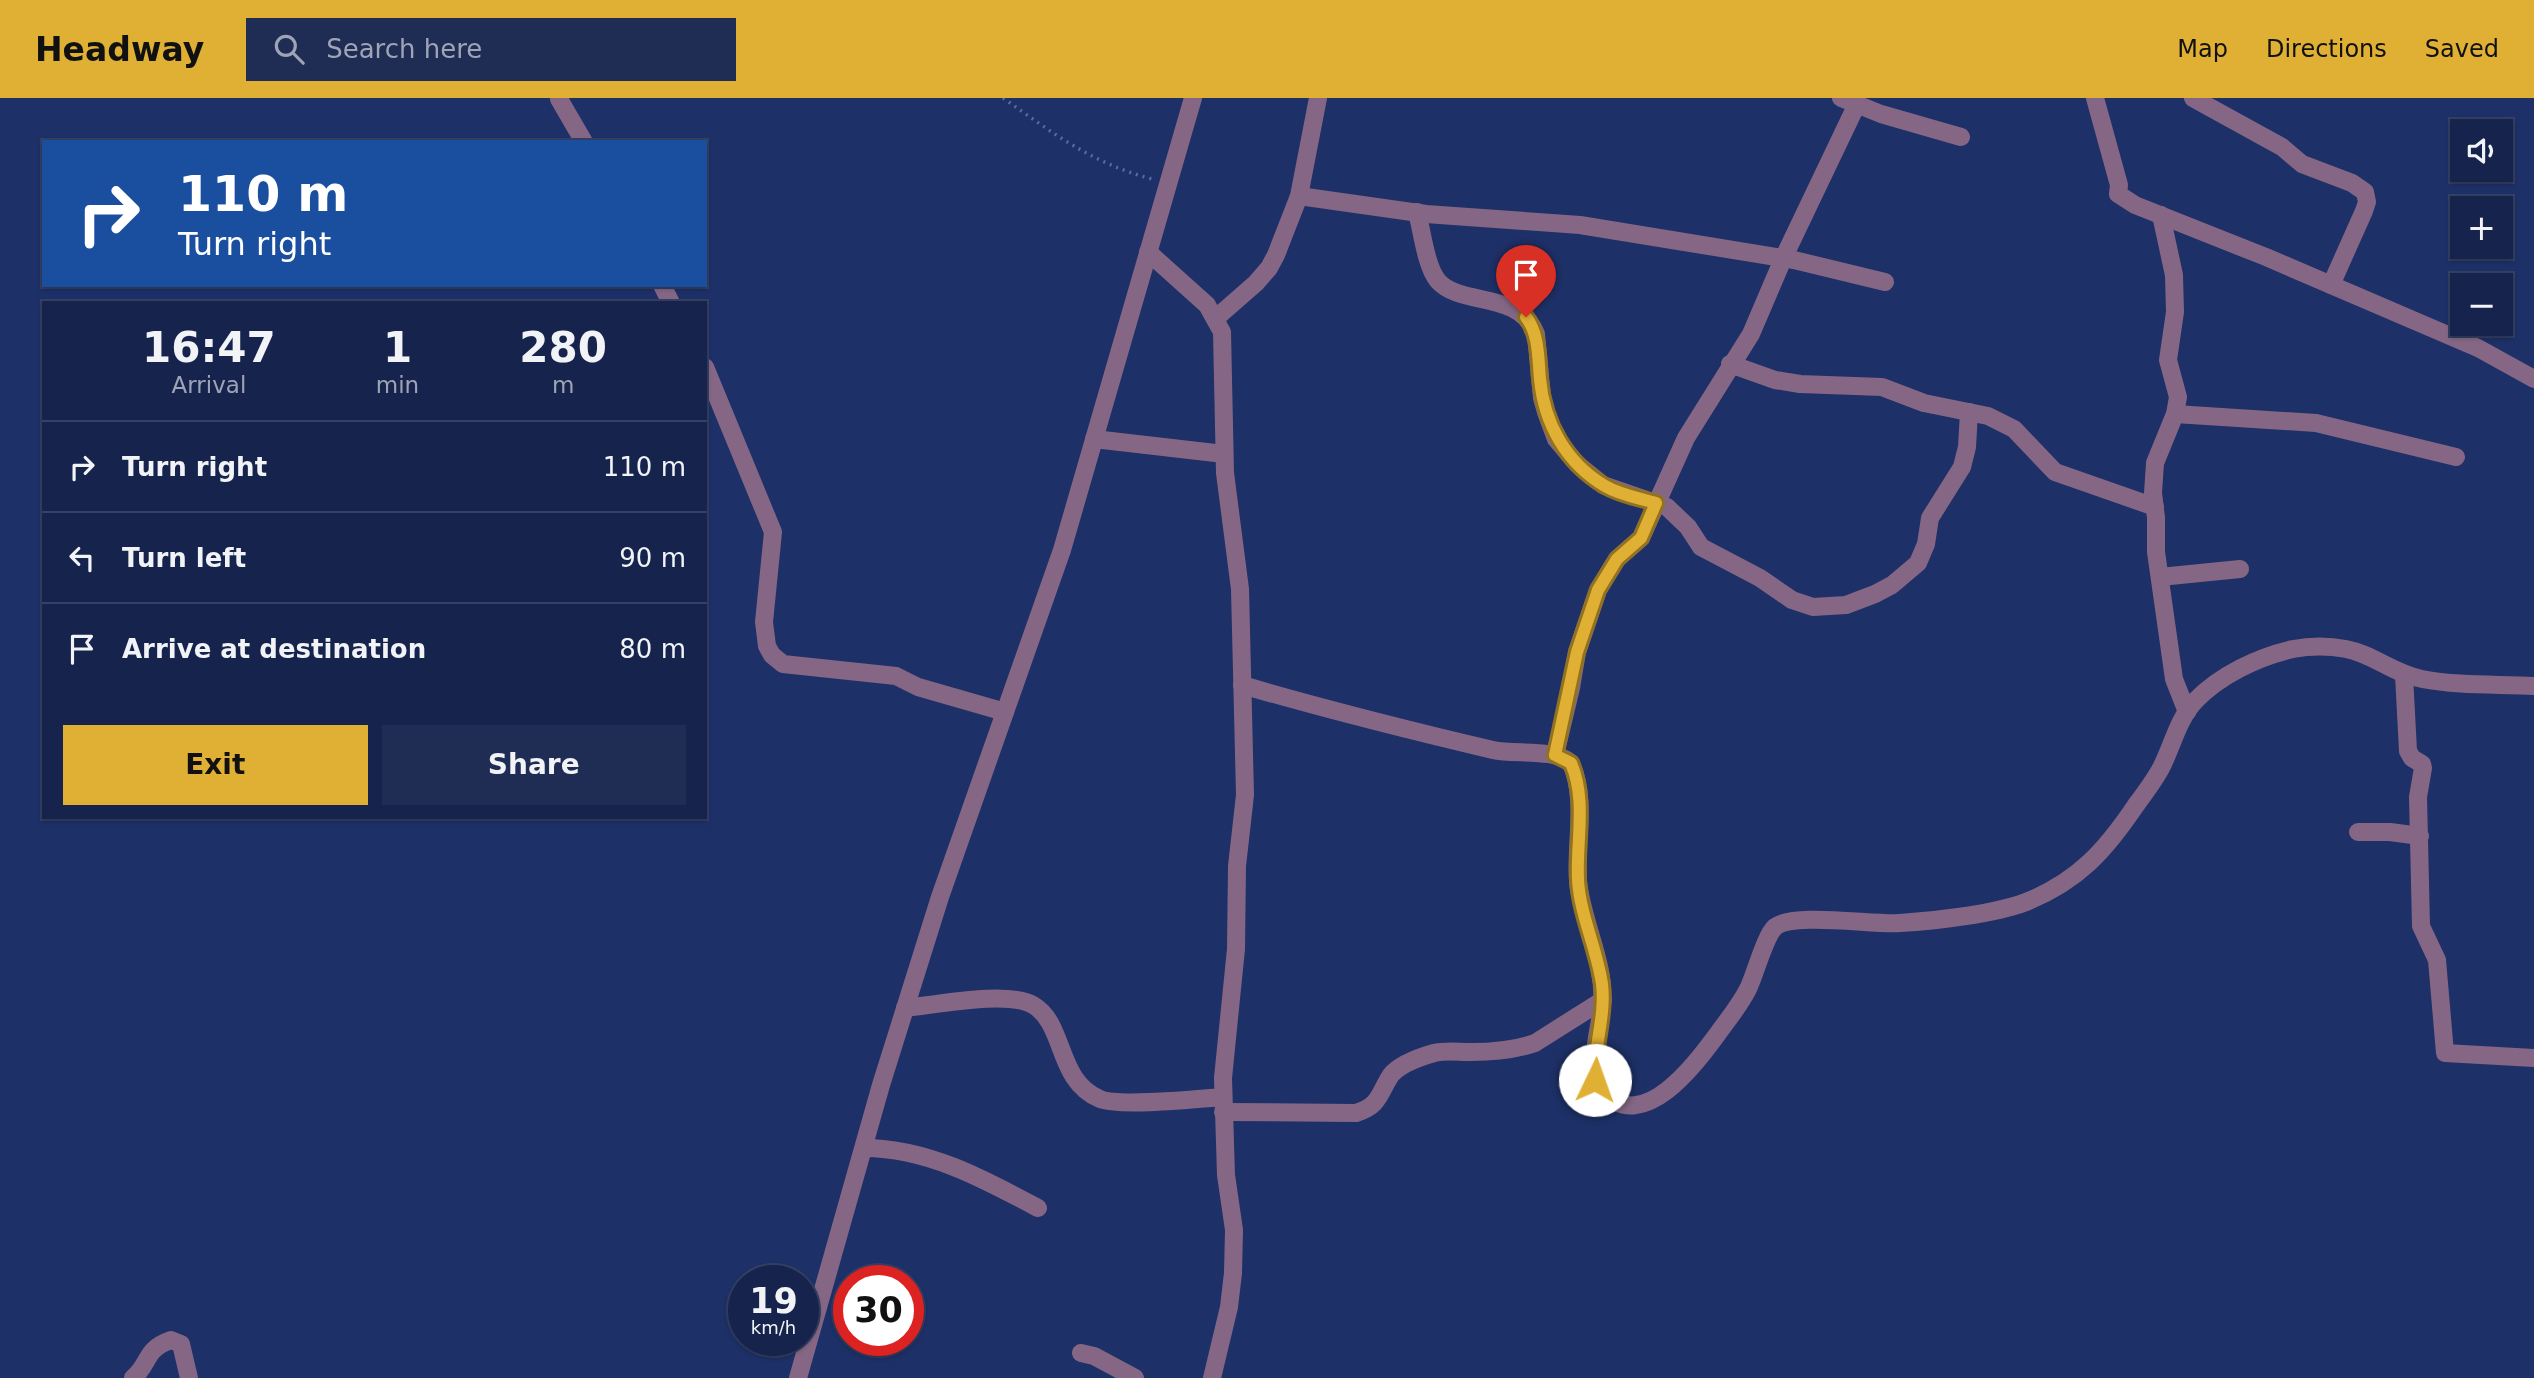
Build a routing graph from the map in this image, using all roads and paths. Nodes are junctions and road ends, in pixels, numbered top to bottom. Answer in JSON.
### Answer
{"nodes":[{"id":1,"x":1003,"y":98,"type":"edge"},
{"id":2,"x":1193,"y":98,"type":"edge"},
{"id":3,"x":1318,"y":98,"type":"edge"},
{"id":4,"x":2095,"y":98,"type":"edge"},
{"id":5,"x":2193,"y":98,"type":"edge"},
{"id":6,"x":559,"y":99,"type":"edge"},
{"id":7,"x":1849,"y":101,"type":"edge"},
{"id":8,"x":1961,"y":137,"type":"dead end"},
{"id":9,"x":583,"y":140,"type":"edge"},
{"id":10,"x":1168,"y":183,"type":"junction"},
{"id":11,"x":1299,"y":196,"type":"junction"},
{"id":12,"x":1417,"y":212,"type":"junction"},
{"id":13,"x":2161,"y":215,"type":"junction"},
{"id":14,"x":1148,"y":252,"type":"junction"},
{"id":15,"x":1783,"y":259,"type":"junction"},
{"id":16,"x":1885,"y":282,"type":"dead end"},
{"id":17,"x":2331,"y":285,"type":"junction"},
{"id":18,"x":1216,"y":318,"type":"junction"},
{"id":19,"x":1730,"y":364,"type":"junction"},
{"id":20,"x":707,"y":372,"type":"edge"},
{"id":21,"x":2534,"y":379,"type":"edge"},
{"id":22,"x":1969,"y":412,"type":"junction"},
{"id":23,"x":2175,"y":414,"type":"junction"},
{"id":24,"x":1094,"y":439,"type":"junction"},
{"id":25,"x":1224,"y":454,"type":"junction"},
{"id":26,"x":2456,"y":457,"type":"dead end"},
{"id":27,"x":1656,"y":503,"type":"junction"},
{"id":28,"x":2155,"y":507,"type":"junction"},
{"id":29,"x":2241,"y":569,"type":"dead end"},
{"id":30,"x":2160,"y":577,"type":"junction"},
{"id":31,"x":2404,"y":675,"type":"junction"},
{"id":32,"x":1242,"y":685,"type":"junction"},
{"id":33,"x":2534,"y":686,"type":"edge"},
{"id":34,"x":1005,"y":712,"type":"junction"},
{"id":35,"x":2187,"y":712,"type":"junction"},
{"id":36,"x":1555,"y":755,"type":"junction"},
{"id":37,"x":2358,"y":832,"type":"dead end"},
{"id":38,"x":2420,"y":836,"type":"junction"},
{"id":39,"x":1603,"y":1000,"type":"junction"},
{"id":40,"x":905,"y":1008,"type":"junction"},
{"id":41,"x":2534,"y":1058,"type":"edge"},
{"id":42,"x":1223,"y":1105,"type":"junction"},
{"id":43,"x":864,"y":1148,"type":"junction"},
{"id":44,"x":1038,"y":1208,"type":"dead end"},
{"id":45,"x":1081,"y":1353,"type":"dead end"},
{"id":46,"x":133,"y":1378,"type":"edge"},
{"id":47,"x":189,"y":1378,"type":"edge"},
{"id":48,"x":798,"y":1378,"type":"edge"},
{"id":49,"x":1135,"y":1378,"type":"edge"},
{"id":50,"x":1212,"y":1378,"type":"edge"}],
"edges":[{"from":1,"to":10,"type":"path"},
{"from":2,"to":10,"type":"street"},
{"from":3,"to":11,"type":"street"},
{"from":4,"to":13,"type":"street"},
{"from":5,"to":17,"type":"street"},
{"from":6,"to":9,"type":"street"},
{"from":7,"to":8,"type":"street"},
{"from":7,"to":15,"type":"street"},
{"from":10,"to":14,"type":"street"},
{"from":11,"to":12,"type":"street"},
{"from":11,"to":18,"type":"street"},
{"from":12,"to":15,"type":"street"},
{"from":12,"to":27,"type":"street"},
{"from":13,"to":17,"type":"street"},
{"from":13,"to":23,"type":"street"},
{"from":14,"to":18,"type":"street"},
{"from":14,"to":24,"type":"street"},
{"from":15,"to":16,"type":"street"},
{"from":15,"to":19,"type":"street"},
{"from":17,"to":21,"type":"street"},
{"from":18,"to":25,"type":"street"},
{"from":19,"to":22,"type":"street"},
{"from":19,"to":27,"type":"street"},
{"from":20,"to":34,"type":"street"},
{"from":22,"to":27,"type":"street"},
{"from":22,"to":28,"type":"street"},
{"from":23,"to":26,"type":"street"},
{"from":23,"to":28,"type":"street"},
{"from":24,"to":25,"type":"street"},
{"from":24,"to":34,"type":"street"},
{"from":25,"to":32,"type":"street"},
{"from":27,"to":36,"type":"street"},
{"from":28,"to":30,"type":"street"},
{"from":29,"to":30,"type":"street"},
{"from":30,"to":35,"type":"street"},
{"from":31,"to":33,"type":"street"},
{"from":31,"to":35,"type":"street"},
{"from":31,"to":38,"type":"street"},
{"from":32,"to":36,"type":"street"},
{"from":32,"to":42,"type":"street"},
{"from":34,"to":40,"type":"street"},
{"from":35,"to":39,"type":"street"},
{"from":36,"to":39,"type":"street"},
{"from":37,"to":38,"type":"street"},
{"from":38,"to":41,"type":"street"},
{"from":39,"to":42,"type":"street"},
{"from":40,"to":42,"type":"street"},
{"from":40,"to":43,"type":"street"},
{"from":42,"to":50,"type":"street"},
{"from":43,"to":44,"type":"street"},
{"from":43,"to":48,"type":"street"},
{"from":45,"to":49,"type":"street"},
{"from":46,"to":47,"type":"street"}]}
